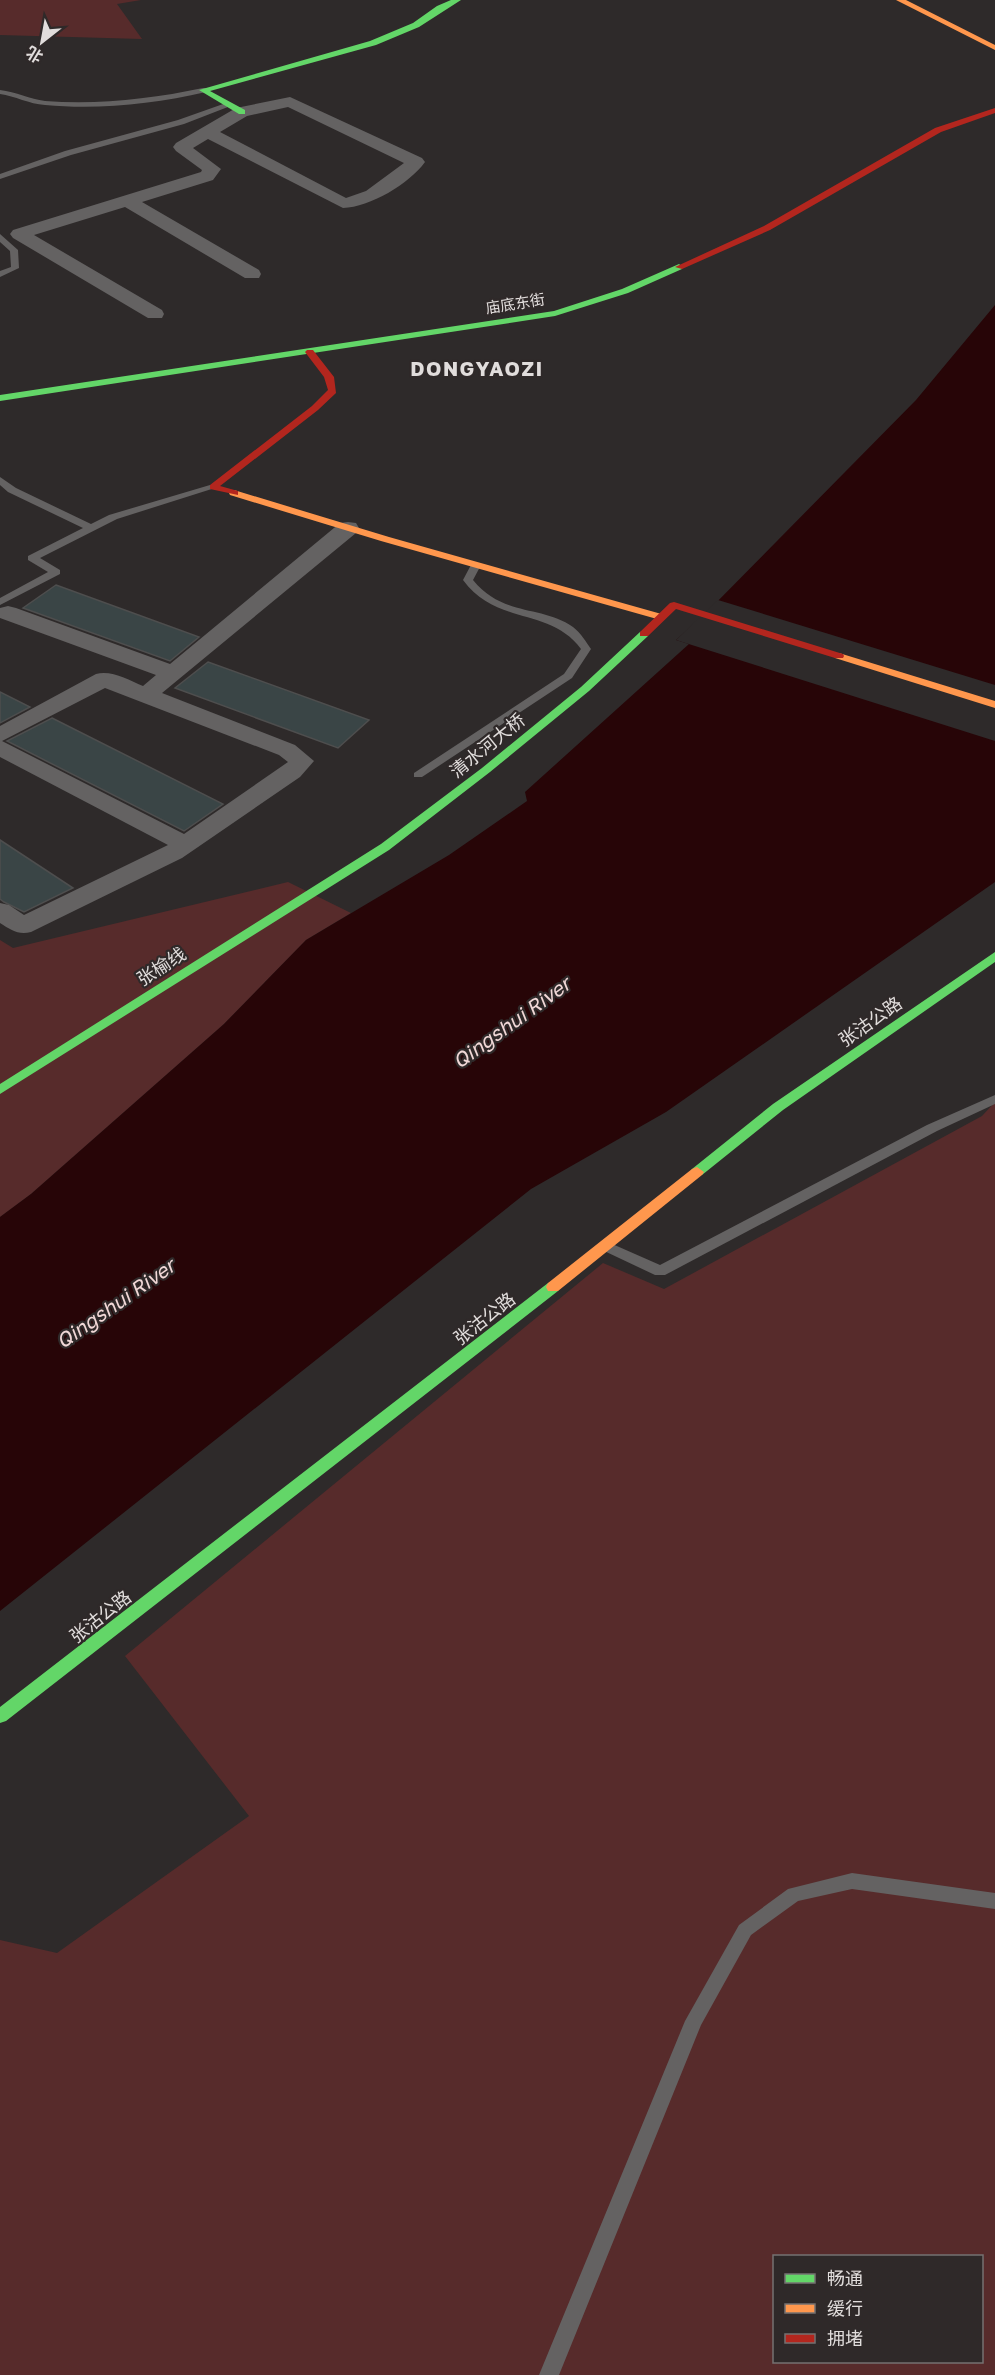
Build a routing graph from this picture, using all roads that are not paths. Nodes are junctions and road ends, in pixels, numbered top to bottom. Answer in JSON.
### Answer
{"nodes":[{"id":1,"x":457,"y":0,"type":"edge"},
{"id":2,"x":900,"y":0,"type":"edge"},
{"id":3,"x":995,"y":48,"type":"edge"},
{"id":4,"x":203,"y":90,"type":"junction"},
{"id":5,"x":0,"y":92,"type":"edge"},
{"id":6,"x":235,"y":108,"type":"junction"},
{"id":7,"x":995,"y":110,"type":"edge"},
{"id":8,"x":208,"y":132,"type":"junction"},
{"id":9,"x":0,"y":177,"type":"edge"},
{"id":10,"x":126,"y":200,"type":"junction"},
{"id":11,"x":0,"y":237,"type":"edge"},
{"id":12,"x":0,"y":274,"type":"edge"},
{"id":13,"x":252,"y":274,"type":"dead end"},
{"id":14,"x":155,"y":314,"type":"dead end"},
{"id":15,"x":310,"y":352,"type":"junction"},
{"id":16,"x":0,"y":398,"type":"edge"},
{"id":17,"x":0,"y":480,"type":"edge"},
{"id":18,"x":213,"y":487,"type":"junction"},
{"id":19,"x":90,"y":528,"type":"junction"},
{"id":20,"x":348,"y":528,"type":"junction"},
{"id":21,"x":477,"y":565,"type":"junction"},
{"id":22,"x":609,"y":602,"type":"junction"},
{"id":23,"x":674,"y":605,"type":"junction"},
{"id":24,"x":4,"y":607,"type":"edge"},
{"id":25,"x":661,"y":617,"type":"junction"},
{"id":26,"x":681,"y":624,"type":"dead end"},
{"id":27,"x":173,"y":673,"type":"junction"},
{"id":28,"x":146,"y":695,"type":"junction"},
{"id":29,"x":995,"y":705,"type":"edge"},
{"id":30,"x":0,"y":735,"type":"edge"},
{"id":31,"x":0,"y":748,"type":"edge"},
{"id":32,"x":418,"y":775,"type":"dead end"},
{"id":33,"x":186,"y":845,"type":"junction"},
{"id":34,"x":343,"y":874,"type":"joint"},
{"id":35,"x":0,"y":911,"type":"edge"},
{"id":36,"x":995,"y":956,"type":"edge"},
{"id":37,"x":0,"y":1090,"type":"edge"},
{"id":38,"x":995,"y":1099,"type":"edge"},
{"id":39,"x":605,"y":1246,"type":"junction"},
{"id":40,"x":0,"y":1716,"type":"edge"},
{"id":41,"x":995,"y":1901,"type":"edge"},
{"id":42,"x":549,"y":2375,"type":"edge"}],
"edges":[{"from":1,"to":4,"type":"street"},
{"from":2,"to":3,"type":"street"},
{"from":4,"to":5,"type":"lane"},
{"from":4,"to":6,"type":"street"},
{"from":6,"to":8,"type":"street"},
{"from":6,"to":8,"type":"street"},
{"from":6,"to":9,"type":"lane"},
{"from":7,"to":15,"type":"street","name":"庙底东街"},
{"from":8,"to":10,"type":"street"},
{"from":10,"to":13,"type":"street"},
{"from":10,"to":14,"type":"street"},
{"from":11,"to":12,"type":"lane"},
{"from":15,"to":16,"type":"street","name":"庙底东街"},
{"from":15,"to":18,"type":"street"},
{"from":17,"to":19,"type":"lane"},
{"from":18,"to":19,"type":"lane"},
{"from":18,"to":20,"type":"street"},
{"from":19,"to":24,"type":"lane"},
{"from":20,"to":21,"type":"street"},
{"from":20,"to":27,"type":"street"},
{"from":21,"to":22,"type":"street"},
{"from":21,"to":32,"type":"lane"},
{"from":22,"to":23,"type":"street"},
{"from":22,"to":25,"type":"street"},
{"from":23,"to":25,"type":"street"},
{"from":23,"to":29,"type":"street"},
{"from":24,"to":27,"type":"street"},
{"from":25,"to":26,"type":"street"},
{"from":25,"to":34,"type":"street","name":"清水河大桥"},
{"from":27,"to":28,"type":"street"},
{"from":28,"to":30,"type":"street"},
{"from":28,"to":33,"type":"street"},
{"from":31,"to":33,"type":"street"},
{"from":33,"to":35,"type":"street"},
{"from":34,"to":37,"type":"street","name":"张榆线"},
{"from":36,"to":39,"type":"street","name":"张沽公路"},
{"from":38,"to":39,"type":"lane"},
{"from":39,"to":40,"type":"street","name":"张沽公路"},
{"from":41,"to":42,"type":"lane"}]}
